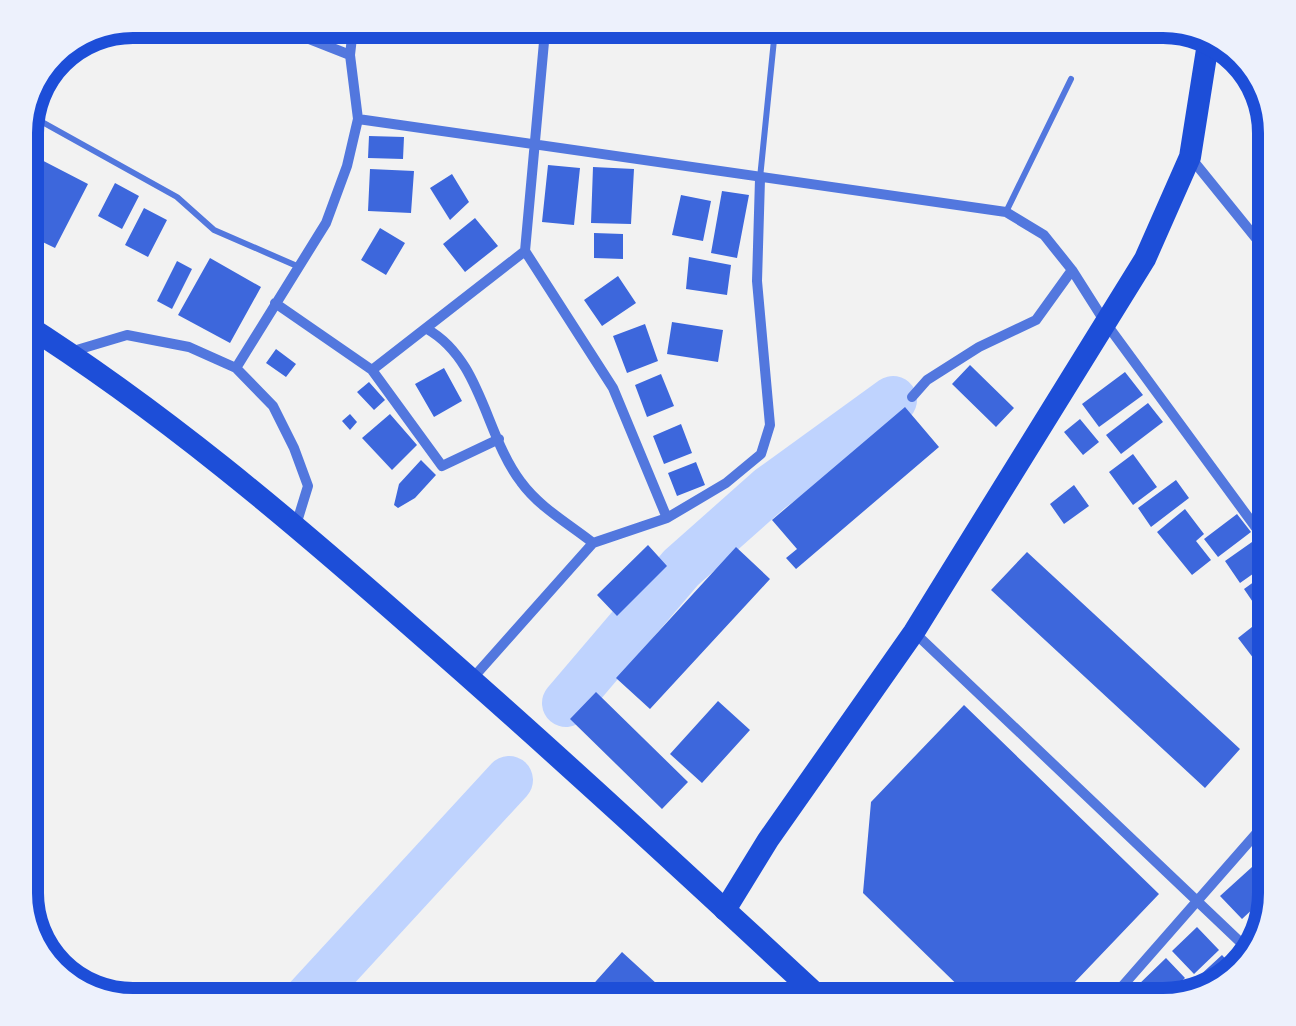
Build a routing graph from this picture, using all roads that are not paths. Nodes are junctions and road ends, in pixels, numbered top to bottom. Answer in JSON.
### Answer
{"nodes":[{"id":1,"x":307,"y":38,"type":"edge"},
{"id":2,"x":352,"y":38,"type":"edge"},
{"id":3,"x":544,"y":38,"type":"edge"},
{"id":4,"x":775,"y":38,"type":"edge"},
{"id":5,"x":1208,"y":49,"type":"edge"},
{"id":6,"x":350,"y":55,"type":"junction"},
{"id":7,"x":1072,"y":80,"type":"dead end"},
{"id":8,"x":358,"y":119,"type":"junction"},
{"id":9,"x":39,"y":120,"type":"edge"},
{"id":10,"x":534,"y":142,"type":"junction"},
{"id":11,"x":1190,"y":157,"type":"junction"},
{"id":12,"x":760,"y":179,"type":"junction"},
{"id":13,"x":1006,"y":212,"type":"junction"},
{"id":14,"x":1258,"y":240,"type":"edge"},
{"id":15,"x":525,"y":251,"type":"junction"},
{"id":16,"x":297,"y":266,"type":"junction"},
{"id":17,"x":1072,"y":270,"type":"junction"},
{"id":18,"x":276,"y":302,"type":"junction"},
{"id":19,"x":1105,"y":322,"type":"junction"},
{"id":20,"x":427,"y":329,"type":"junction"},
{"id":21,"x":38,"y":332,"type":"edge"},
{"id":22,"x":70,"y":352,"type":"junction"},
{"id":23,"x":236,"y":368,"type":"junction"},
{"id":24,"x":372,"y":370,"type":"junction"},
{"id":25,"x":912,"y":398,"type":"dead end"},
{"id":26,"x":499,"y":439,"type":"junction"},
{"id":27,"x":666,"y":518,"type":"junction"},
{"id":28,"x":296,"y":526,"type":"junction"},
{"id":29,"x":1258,"y":530,"type":"edge"},
{"id":30,"x":593,"y":543,"type":"junction"},
{"id":31,"x":914,"y":632,"type":"junction"},
{"id":32,"x":472,"y":679,"type":"junction"},
{"id":33,"x":1258,"y":832,"type":"edge"},
{"id":34,"x":1197,"y":901,"type":"junction"},
{"id":35,"x":724,"y":910,"type":"junction"},
{"id":36,"x":1243,"y":944,"type":"edge"},
{"id":37,"x":809,"y":988,"type":"edge"},
{"id":38,"x":1121,"y":988,"type":"edge"}],
"edges":[{"from":1,"to":6,"type":"street"},
{"from":2,"to":6,"type":"street"},
{"from":3,"to":10,"type":"street"},
{"from":4,"to":12,"type":"lane"},
{"from":5,"to":11,"type":"main road"},
{"from":6,"to":8,"type":"street"},
{"from":7,"to":13,"type":"lane"},
{"from":8,"to":10,"type":"street"},
{"from":8,"to":16,"type":"street"},
{"from":9,"to":16,"type":"lane"},
{"from":10,"to":12,"type":"street"},
{"from":10,"to":15,"type":"street"},
{"from":11,"to":14,"type":"street"},
{"from":11,"to":19,"type":"main road"},
{"from":12,"to":13,"type":"street"},
{"from":12,"to":27,"type":"street"},
{"from":13,"to":17,"type":"street"},
{"from":15,"to":20,"type":"street"},
{"from":15,"to":27,"type":"street"},
{"from":16,"to":18,"type":"street"},
{"from":17,"to":19,"type":"street"},
{"from":17,"to":25,"type":"street"},
{"from":18,"to":23,"type":"street"},
{"from":18,"to":24,"type":"street"},
{"from":19,"to":29,"type":"street"},
{"from":19,"to":31,"type":"main road"},
{"from":20,"to":24,"type":"street"},
{"from":20,"to":26,"type":"street"},
{"from":21,"to":22,"type":"main road"},
{"from":22,"to":23,"type":"street"},
{"from":22,"to":28,"type":"main road"},
{"from":23,"to":28,"type":"street"},
{"from":24,"to":26,"type":"street"},
{"from":26,"to":30,"type":"street"},
{"from":27,"to":30,"type":"street"},
{"from":28,"to":32,"type":"main road"},
{"from":30,"to":32,"type":"street"},
{"from":31,"to":34,"type":"street"},
{"from":31,"to":35,"type":"main road"},
{"from":32,"to":35,"type":"main road"},
{"from":33,"to":34,"type":"street"},
{"from":34,"to":36,"type":"street"},
{"from":34,"to":38,"type":"street"},
{"from":35,"to":37,"type":"main road"}]}
